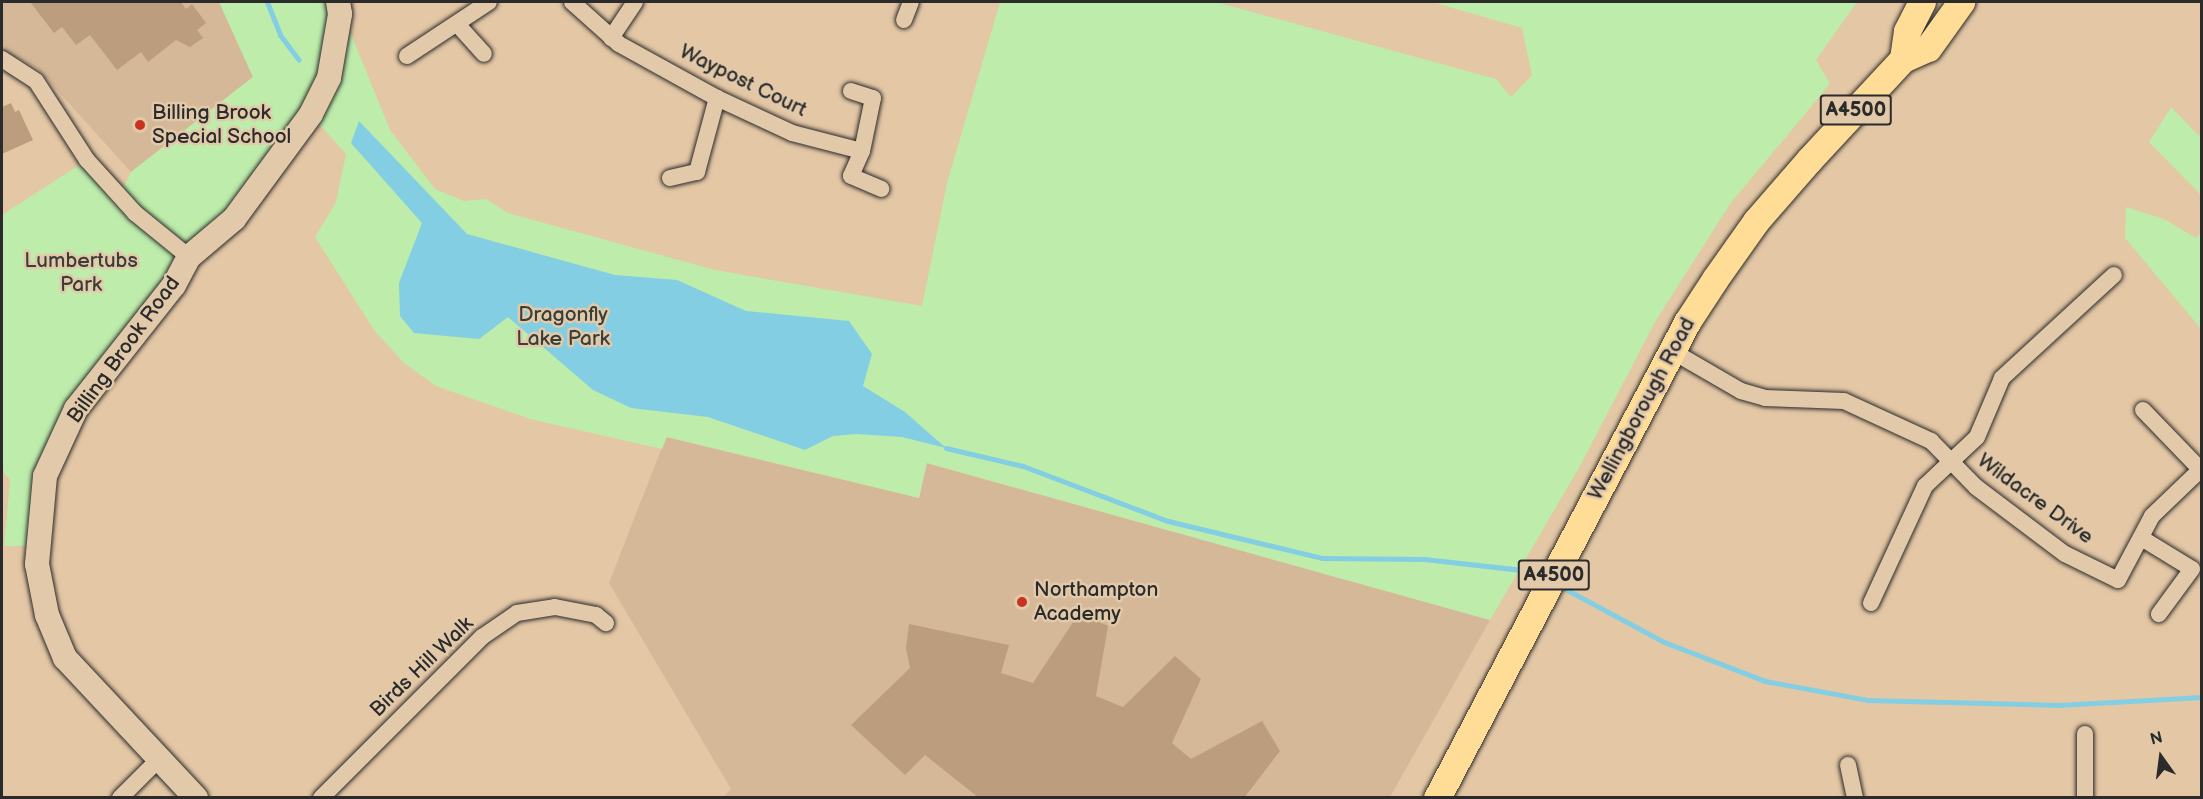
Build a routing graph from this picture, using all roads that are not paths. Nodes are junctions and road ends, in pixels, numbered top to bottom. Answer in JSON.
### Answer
{"nodes":[{"id":1,"x":338,"y":2,"type":"edge"},
{"id":2,"x":489,"y":2,"type":"edge"},
{"id":3,"x":572,"y":2,"type":"edge"},
{"id":4,"x":635,"y":2,"type":"edge"},
{"id":5,"x":911,"y":2,"type":"edge"},
{"id":6,"x":1922,"y":2,"type":"edge"},
{"id":7,"x":1961,"y":2,"type":"edge"},
{"id":8,"x":904,"y":20,"type":"dead end"},
{"id":9,"x":458,"y":24,"type":"junction"},
{"id":10,"x":611,"y":38,"type":"junction"},
{"id":11,"x":484,"y":54,"type":"dead end"},
{"id":12,"x":407,"y":56,"type":"dead end"},
{"id":13,"x":2,"y":59,"type":"edge"},
{"id":14,"x":1904,"y":59,"type":"junction"},
{"id":15,"x":851,"y":91,"type":"dead end"},
{"id":16,"x":717,"y":98,"type":"junction"},
{"id":17,"x":862,"y":151,"type":"junction"},
{"id":18,"x":670,"y":178,"type":"dead end"},
{"id":19,"x":881,"y":189,"type":"dead end"},
{"id":20,"x":189,"y":257,"type":"junction"},
{"id":21,"x":2114,"y":275,"type":"dead end"},
{"id":22,"x":1672,"y":351,"type":"junction"},
{"id":23,"x":2142,"y":410,"type":"dead end"},
{"id":24,"x":1949,"y":462,"type":"junction"},
{"id":25,"x":2201,"y":468,"type":"edge"},
{"id":26,"x":2143,"y":539,"type":"junction"},
{"id":27,"x":1871,"y":603,"type":"dead end"},
{"id":28,"x":2159,"y":614,"type":"dead end"},
{"id":29,"x":606,"y":623,"type":"dead end"},
{"id":30,"x":2085,"y":734,"type":"dead end"},
{"id":31,"x":158,"y":760,"type":"junction"},
{"id":32,"x":1848,"y":765,"type":"dead end"},
{"id":33,"x":120,"y":798,"type":"edge"},
{"id":34,"x":196,"y":798,"type":"edge"},
{"id":35,"x":321,"y":798,"type":"edge"},
{"id":36,"x":1437,"y":798,"type":"edge"},
{"id":37,"x":1855,"y":798,"type":"edge"},
{"id":38,"x":2085,"y":798,"type":"edge"}],
"edges":[{"from":1,"to":20,"type":"street","name":"Billing Brook Road"},
{"from":2,"to":9,"type":"street"},
{"from":3,"to":10,"type":"street","name":"Waypost Court"},
{"from":4,"to":10,"type":"street"},
{"from":5,"to":8,"type":"street"},
{"from":6,"to":14,"type":"main road"},
{"from":7,"to":14,"type":"main road","name":"Wellingborough Road"},
{"from":9,"to":11,"type":"street"},
{"from":9,"to":12,"type":"street"},
{"from":10,"to":16,"type":"street","name":"Waypost Court"},
{"from":13,"to":20,"type":"street"},
{"from":14,"to":22,"type":"main road","name":"Wellingborough Road","number":"A4500"},
{"from":15,"to":17,"type":"street"},
{"from":16,"to":17,"type":"street","name":"Waypost Court"},
{"from":16,"to":18,"type":"street"},
{"from":17,"to":19,"type":"street"},
{"from":20,"to":31,"type":"street","name":"Billing Brook Road"},
{"from":21,"to":24,"type":"street"},
{"from":22,"to":24,"type":"street"},
{"from":22,"to":36,"type":"main road","name":"Wellingborough Road","number":"A4500"},
{"from":23,"to":25,"type":"street"},
{"from":24,"to":26,"type":"street","name":"Wildacre Drive"},
{"from":24,"to":27,"type":"street"},
{"from":25,"to":26,"type":"street"},
{"from":26,"to":28,"type":"street"},
{"from":29,"to":35,"type":"street","name":"Birds Hill Walk"},
{"from":30,"to":38,"type":"street"},
{"from":31,"to":33,"type":"street"},
{"from":31,"to":34,"type":"street","name":"Billing Brook Road"},
{"from":32,"to":37,"type":"street"}]}
